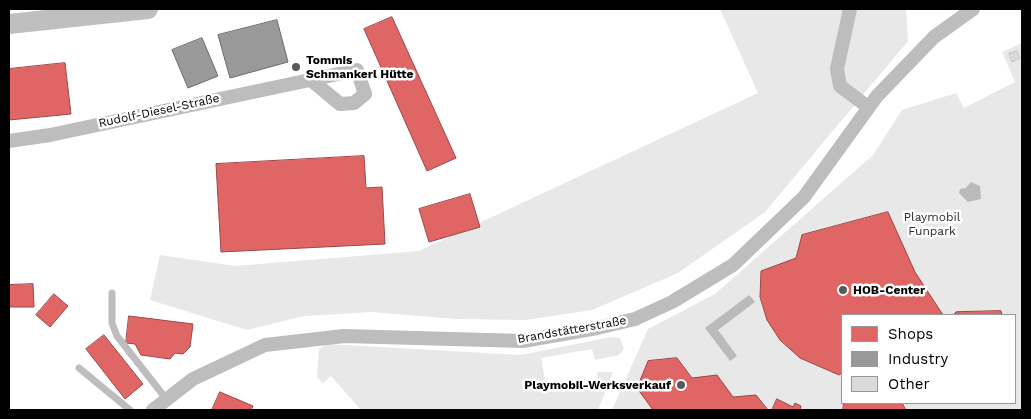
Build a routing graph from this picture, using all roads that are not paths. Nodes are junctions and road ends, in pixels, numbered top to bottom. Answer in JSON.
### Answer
{"nodes":[{"id":1,"x":148,"y":9,"type":"edge"},
{"id":2,"x":850,"y":9,"type":"edge"},
{"id":3,"x":973,"y":9,"type":"edge"},
{"id":4,"x":9,"y":24,"type":"edge"},
{"id":5,"x":310,"y":79,"type":"dead end"},
{"id":6,"x":868,"y":107,"type":"junction"},
{"id":7,"x":9,"y":141,"type":"edge"},
{"id":8,"x":112,"y":293,"type":"dead end"},
{"id":9,"x":79,"y":368,"type":"dead end"},
{"id":10,"x":167,"y":400,"type":"junction"},
{"id":11,"x":130,"y":410,"type":"edge"},
{"id":12,"x":153,"y":410,"type":"edge"}],
"edges":[{"from":1,"to":4,"type":"main road"},
{"from":2,"to":6,"type":"street"},
{"from":3,"to":6,"type":"street","name":"Brandstätterstraße"},
{"from":5,"to":7,"type":"street","name":"Rudolf-Diesel-Straße"},
{"from":6,"to":10,"type":"street","name":"Brandstätterstraße"},
{"from":8,"to":10,"type":"lane"},
{"from":9,"to":11,"type":"lane"},
{"from":10,"to":12,"type":"street","name":"Brandstätterstraße"}]}
